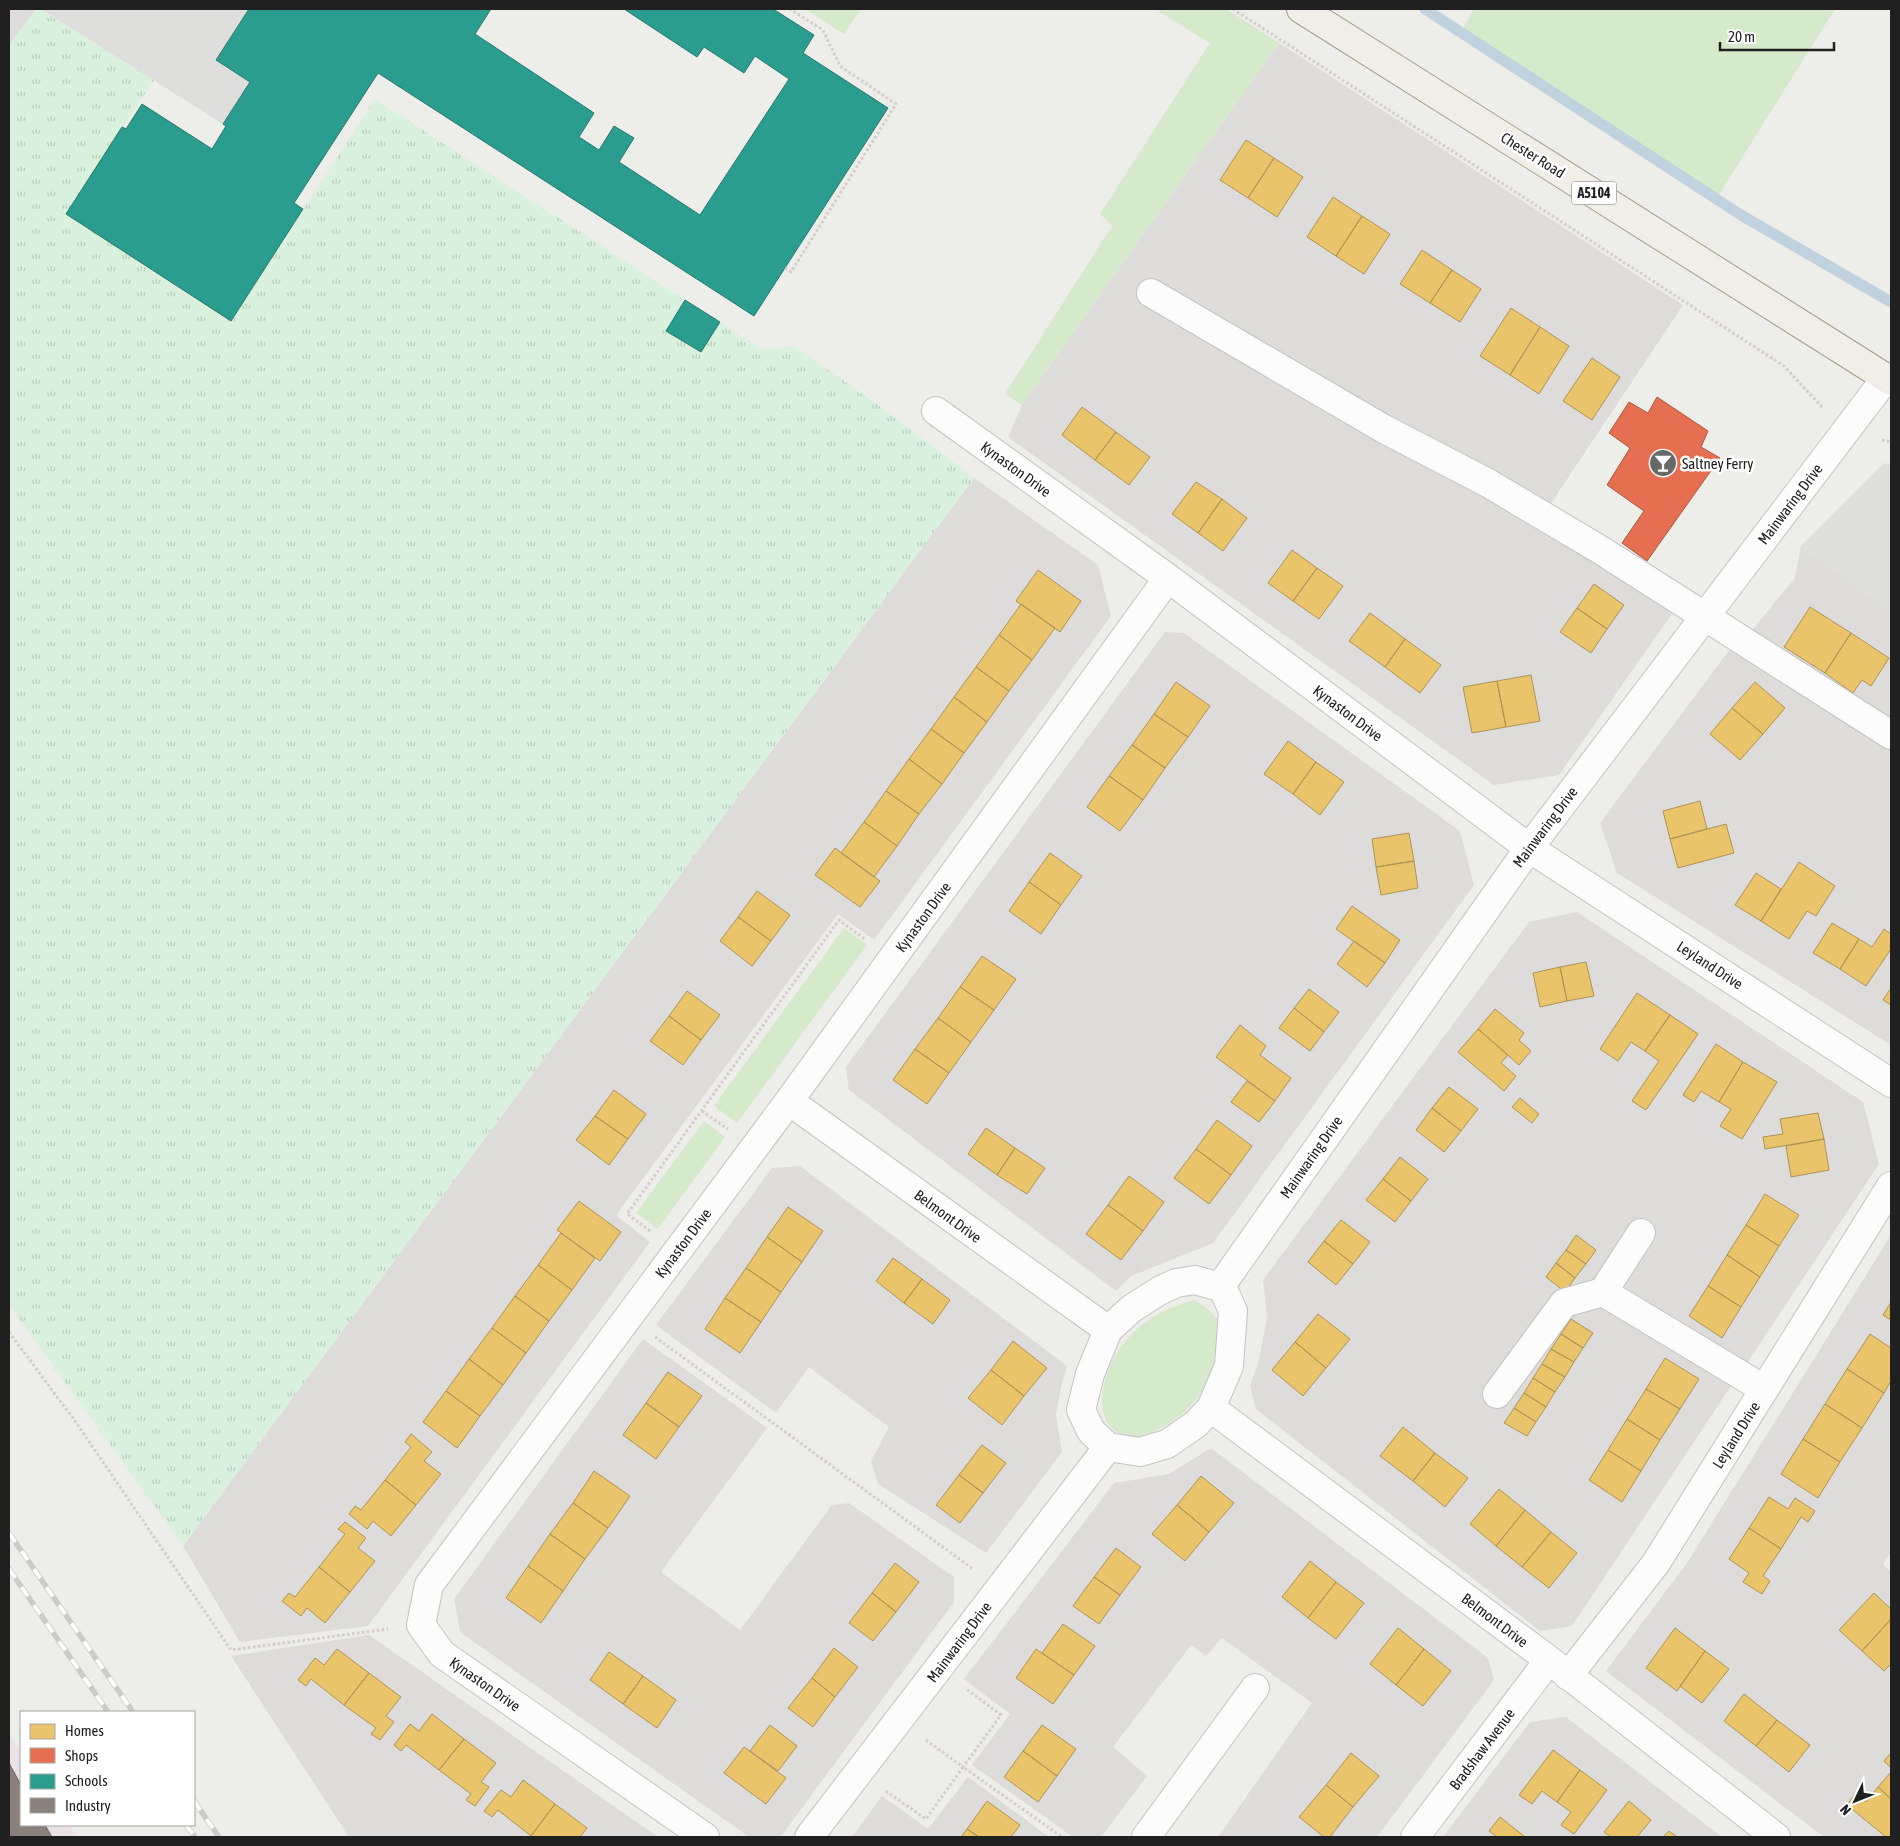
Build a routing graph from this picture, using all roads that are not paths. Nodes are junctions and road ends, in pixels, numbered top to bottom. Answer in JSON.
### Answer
{"nodes":[{"id":1,"x":1301,"y":9,"type":"edge"},
{"id":2,"x":1151,"y":293,"type":"dead end"},
{"id":3,"x":1889,"y":379,"type":"edge"},
{"id":4,"x":936,"y":411,"type":"dead end"},
{"id":5,"x":1168,"y":578,"type":"junction"},
{"id":6,"x":1706,"y":615,"type":"junction"},
{"id":7,"x":1891,"y":735,"type":"edge"},
{"id":8,"x":1528,"y":848,"type":"junction"},
{"id":9,"x":1891,"y":1084,"type":"edge"},
{"id":10,"x":789,"y":1102,"type":"junction"},
{"id":11,"x":1891,"y":1186,"type":"edge"},
{"id":12,"x":1641,"y":1233,"type":"dead end"},
{"id":13,"x":1220,"y":1287,"type":"junction"},
{"id":14,"x":1603,"y":1292,"type":"junction"},
{"id":15,"x":1108,"y":1330,"type":"junction"},
{"id":16,"x":1764,"y":1389,"type":"junction"},
{"id":17,"x":1498,"y":1394,"type":"dead end"},
{"id":18,"x":1211,"y":1408,"type":"junction"},
{"id":19,"x":1108,"y":1447,"type":"junction"},
{"id":20,"x":1559,"y":1668,"type":"junction"},
{"id":21,"x":1255,"y":1688,"type":"dead end"},
{"id":22,"x":705,"y":1837,"type":"edge"},
{"id":23,"x":809,"y":1837,"type":"edge"},
{"id":24,"x":1146,"y":1837,"type":"edge"},
{"id":25,"x":1415,"y":1837,"type":"edge"},
{"id":26,"x":1774,"y":1837,"type":"edge"}],
"edges":[{"from":1,"to":3,"type":"main road","name":"Chester Road","number":"A5104"},
{"from":2,"to":6,"type":"street"},
{"from":3,"to":6,"type":"street","name":"Mainwaring Drive"},
{"from":4,"to":5,"type":"street","name":"Kynaston Drive"},
{"from":5,"to":8,"type":"street","name":"Kynaston Drive"},
{"from":5,"to":10,"type":"street","name":"Kynaston Drive"},
{"from":6,"to":7,"type":"street"},
{"from":6,"to":8,"type":"street","name":"Mainwaring Drive"},
{"from":8,"to":9,"type":"street","name":"Leyland Drive"},
{"from":8,"to":13,"type":"street","name":"Mainwaring Drive"},
{"from":10,"to":15,"type":"street","name":"Belmont Drive"},
{"from":10,"to":22,"type":"street","name":"Kynaston Drive"},
{"from":11,"to":16,"type":"street","name":"Leyland Drive"},
{"from":12,"to":14,"type":"street"},
{"from":13,"to":15,"type":"street"},
{"from":13,"to":18,"type":"street"},
{"from":14,"to":16,"type":"street"},
{"from":14,"to":17,"type":"street"},
{"from":15,"to":19,"type":"street"},
{"from":16,"to":20,"type":"street","name":"Leyland Drive"},
{"from":18,"to":19,"type":"street"},
{"from":18,"to":20,"type":"street","name":"Belmont Drive"},
{"from":19,"to":23,"type":"street","name":"Mainwaring Drive"},
{"from":20,"to":25,"type":"street","name":"Bradshaw Avenue"},
{"from":20,"to":26,"type":"street","name":"Belmont Drive"},
{"from":21,"to":24,"type":"street"}]}
